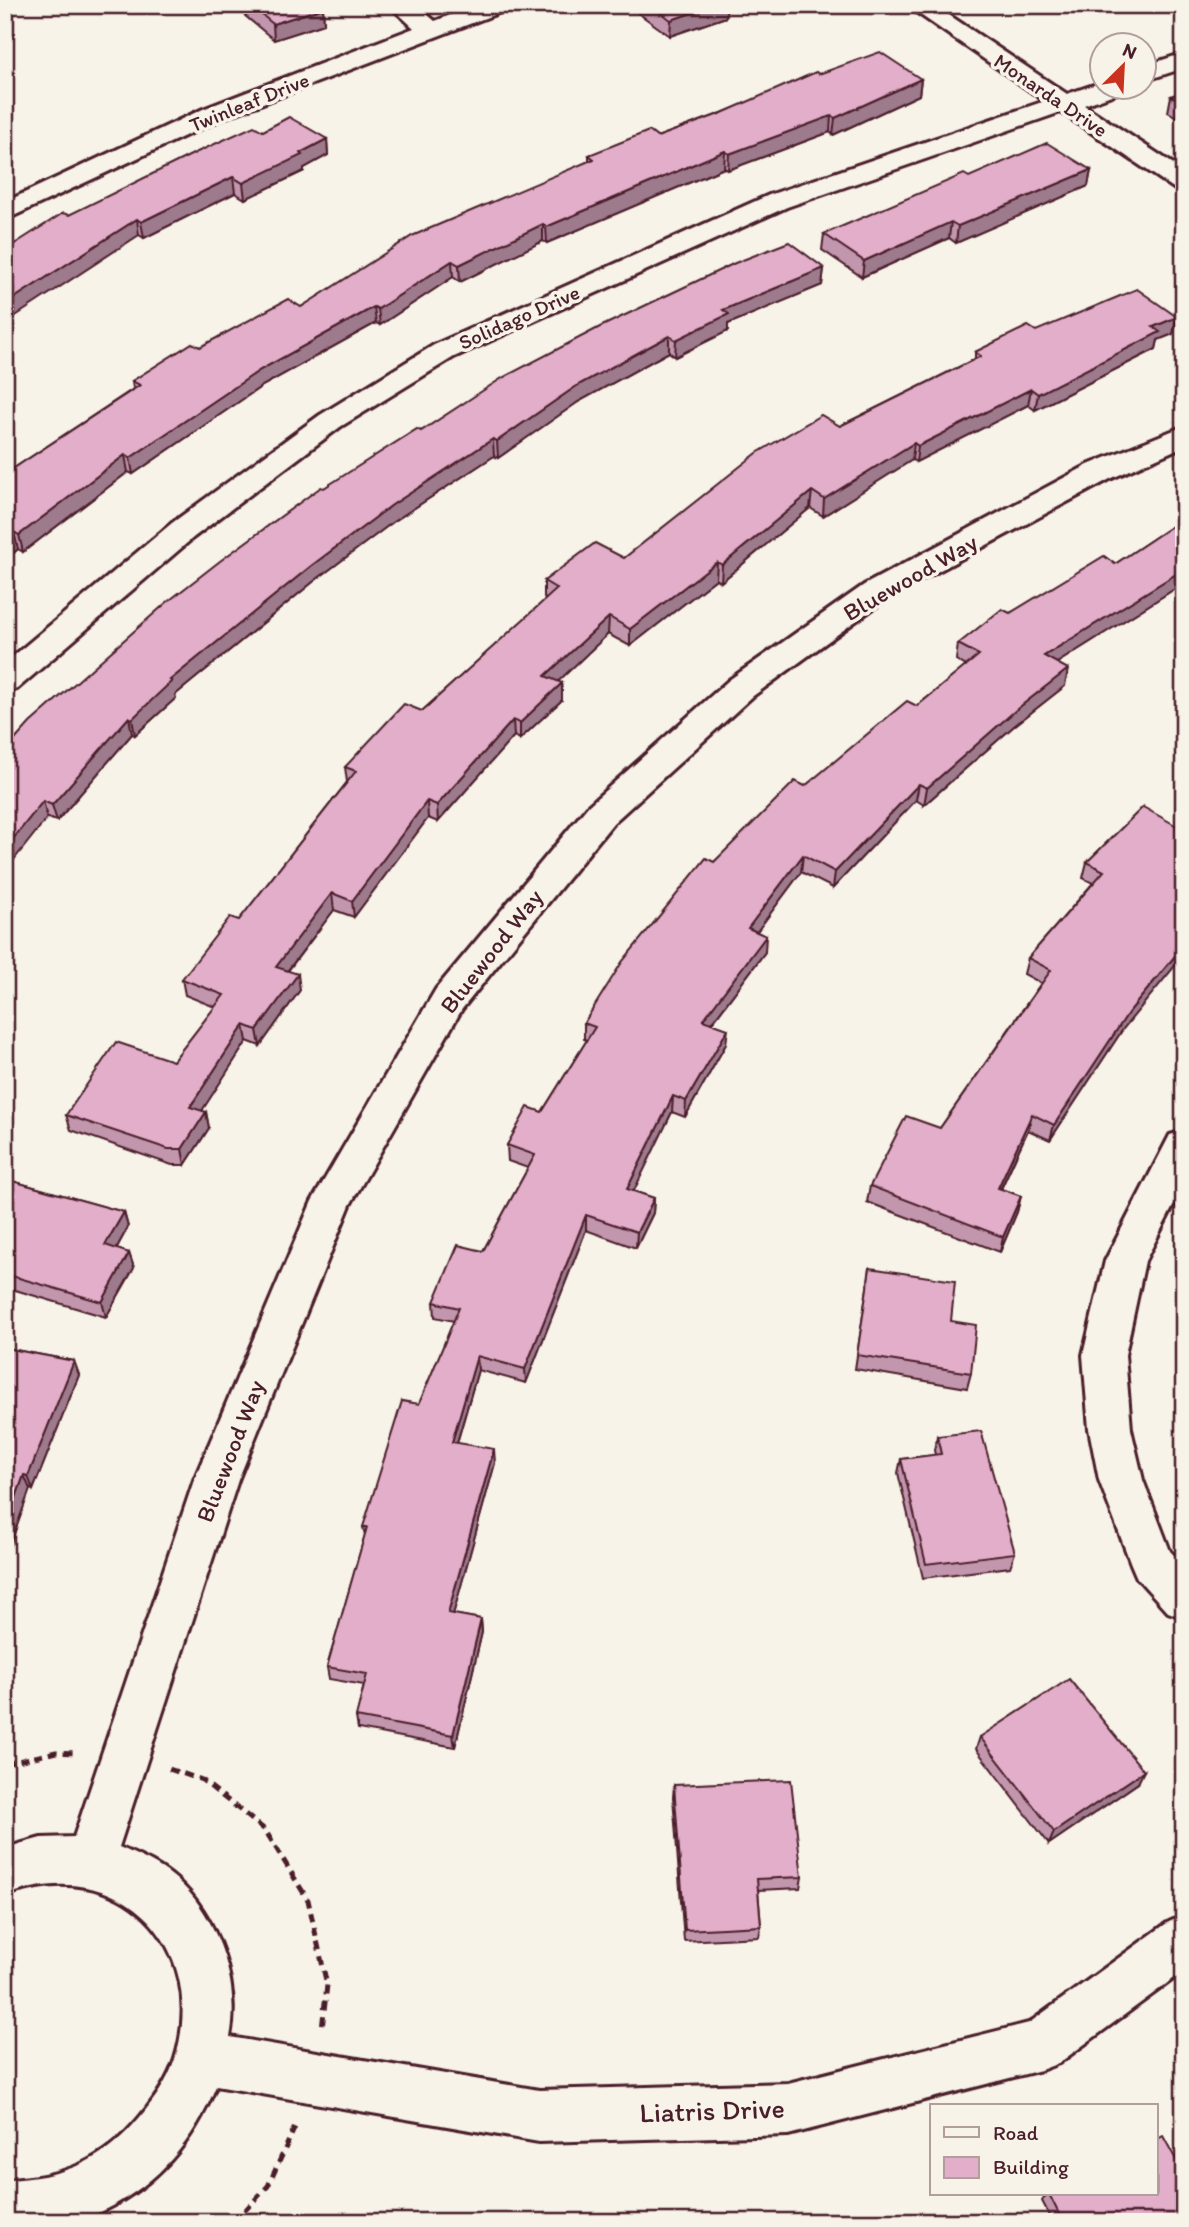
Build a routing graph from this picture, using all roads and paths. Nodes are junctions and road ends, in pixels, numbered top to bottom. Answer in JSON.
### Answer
{"nodes":[{"id":1,"x":401,"y":5,"type":"edge"},
{"id":2,"x":498,"y":5,"type":"edge"},
{"id":3,"x":918,"y":5,"type":"edge"},
{"id":4,"x":432,"y":31,"type":"junction"},
{"id":5,"x":1184,"y":60,"type":"edge"},
{"id":6,"x":1158,"y":69,"type":"edge"},
{"id":7,"x":1088,"y":95,"type":"edge"},
{"id":8,"x":1063,"y":104,"type":"junction"},
{"id":9,"x":1184,"y":183,"type":"edge"},
{"id":10,"x":5,"y":212,"type":"edge"},
{"id":11,"x":1184,"y":435,"type":"edge"},
{"id":12,"x":5,"y":681,"type":"edge"},
{"id":13,"x":1184,"y":1146,"type":"edge"},
{"id":14,"x":1184,"y":1597,"type":"edge"},
{"id":15,"x":90,"y":1862,"type":"junction"},
{"id":16,"x":5,"y":1872,"type":"edge"},
{"id":17,"x":1184,"y":1940,"type":"edge"},
{"id":18,"x":202,"y":2058,"type":"junction"},
{"id":19,"x":5,"y":2206,"type":"edge"}],
"edges":[{"from":1,"to":4,"type":"street"},
{"from":2,"to":4,"type":"street","name":"Twinleaf Drive"},
{"from":3,"to":8,"type":"street","name":"Monarda Drive"},
{"from":4,"to":10,"type":"street","name":"Twinleaf Drive"},
{"from":5,"to":6,"type":"street"},
{"from":7,"to":8,"type":"street","name":"Solidago Drive"},
{"from":8,"to":9,"type":"street","name":"Monarda Drive"},
{"from":8,"to":12,"type":"street","name":"Solidago Drive"},
{"from":11,"to":15,"type":"street","name":"Bluewood Way"},
{"from":13,"to":14,"type":"street"},
{"from":15,"to":16,"type":"street"},
{"from":15,"to":18,"type":"street"},
{"from":17,"to":18,"type":"street","name":"Liatris Drive"},
{"from":18,"to":19,"type":"street"}]}
